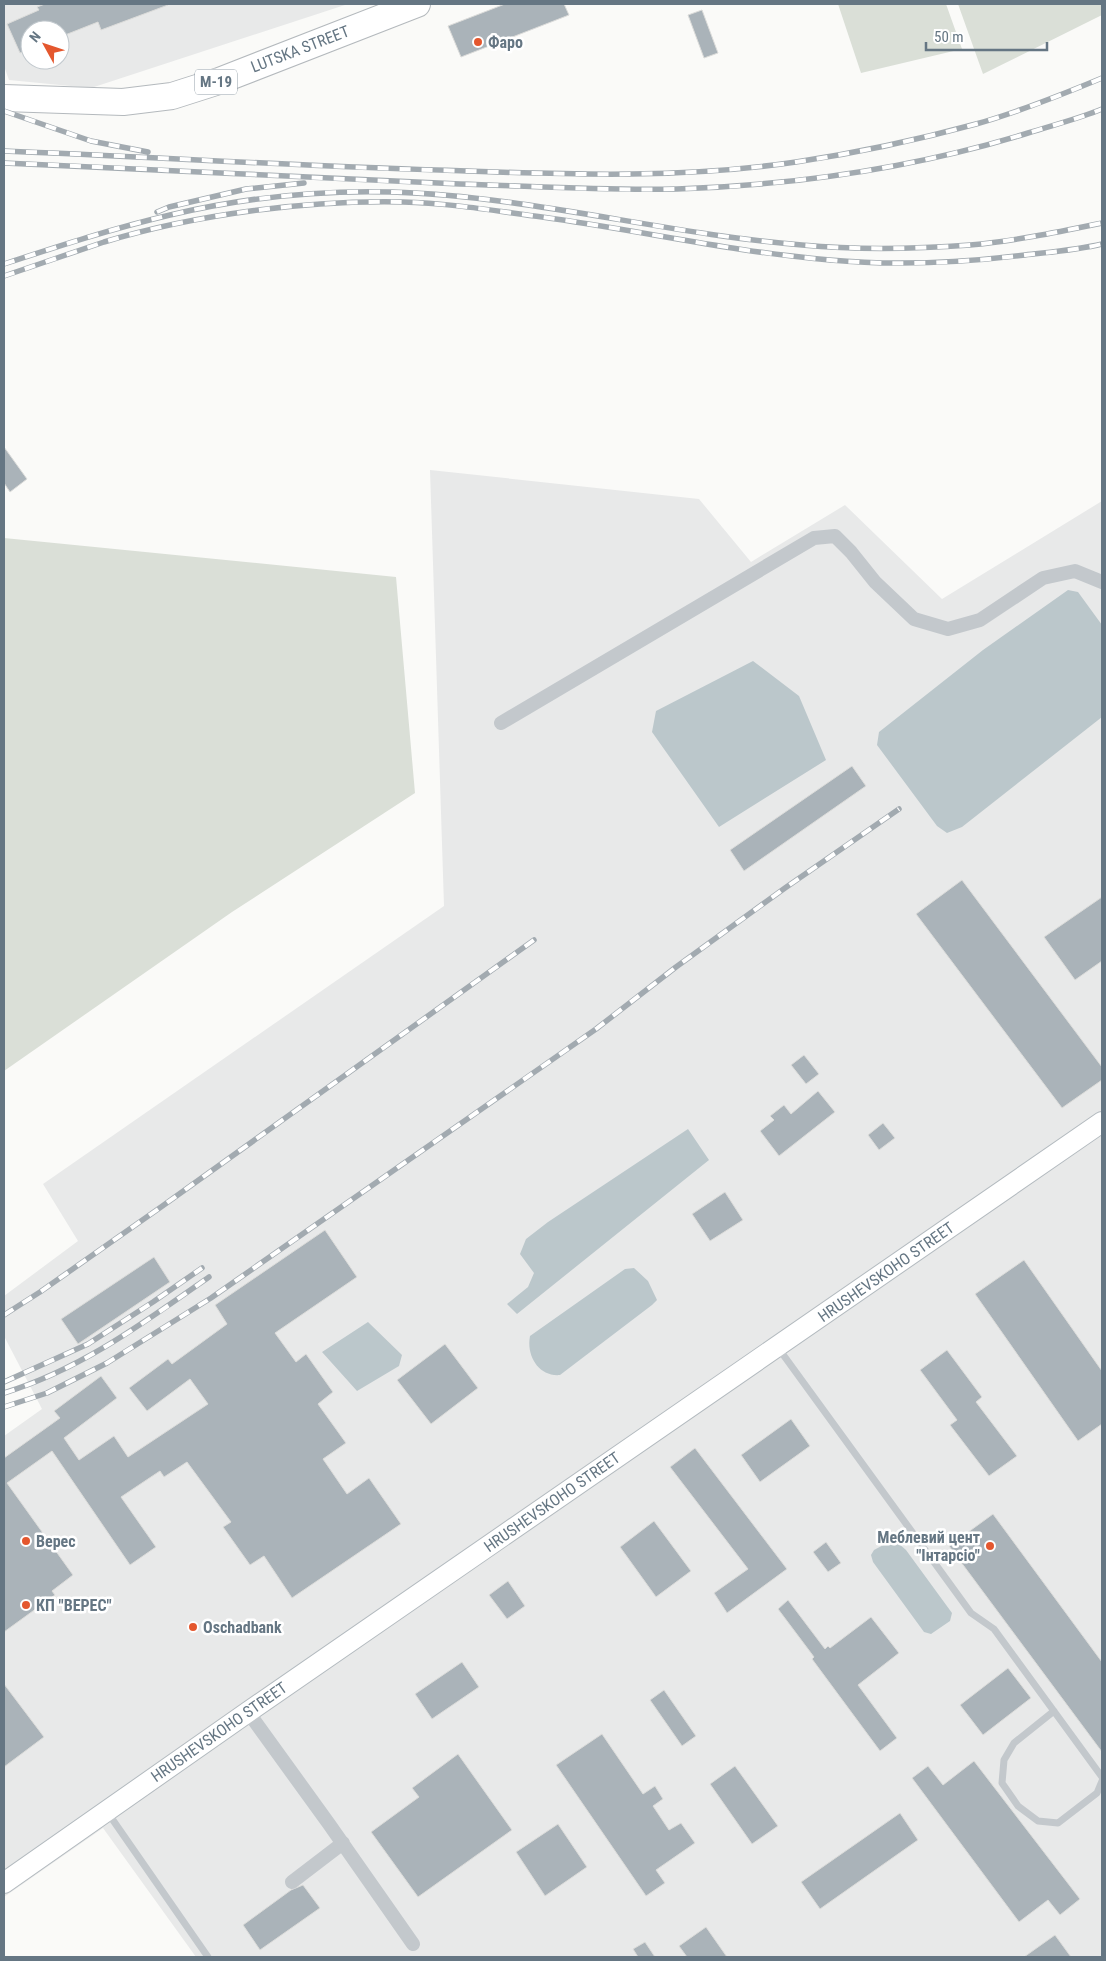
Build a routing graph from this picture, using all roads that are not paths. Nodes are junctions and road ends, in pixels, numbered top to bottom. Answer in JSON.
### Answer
{"nodes":[{"id":1,"x":417,"y":4,"type":"edge"},
{"id":2,"x":4,"y":98,"type":"edge"},
{"id":3,"x":1102,"y":582,"type":"edge"},
{"id":4,"x":501,"y":723,"type":"dead end"},
{"id":5,"x":1102,"y":1122,"type":"edge"},
{"id":6,"x":777,"y":1346,"type":"junction"},
{"id":7,"x":248,"y":1712,"type":"junction"},
{"id":8,"x":1054,"y":1712,"type":"junction"},
{"id":9,"x":1102,"y":1779,"type":"edge"},
{"id":10,"x":106,"y":1810,"type":"junction"},
{"id":11,"x":343,"y":1844,"type":"junction"},
{"id":12,"x":292,"y":1882,"type":"dead end"},
{"id":13,"x":4,"y":1883,"type":"edge"},
{"id":14,"x":413,"y":1944,"type":"dead end"},
{"id":15,"x":208,"y":1957,"type":"edge"}],
"edges":[{"from":1,"to":2,"type":"highway","name":"LUTSKA STREET","number":"М-19"},
{"from":3,"to":4,"type":"street"},
{"from":5,"to":6,"type":"street","name":"HRUSHEVSKOHO STREET"},
{"from":6,"to":7,"type":"street","name":"HRUSHEVSKOHO STREET"},
{"from":6,"to":8,"type":"lane"},
{"from":7,"to":10,"type":"street","name":"HRUSHEVSKOHO STREET"},
{"from":7,"to":11,"type":"street"},
{"from":8,"to":9,"type":"lane"},
{"from":8,"to":9,"type":"lane"},
{"from":10,"to":13,"type":"street","name":"HRUSHEVSKOHO STREET"},
{"from":10,"to":15,"type":"lane"},
{"from":11,"to":12,"type":"street"},
{"from":11,"to":14,"type":"street"}]}
